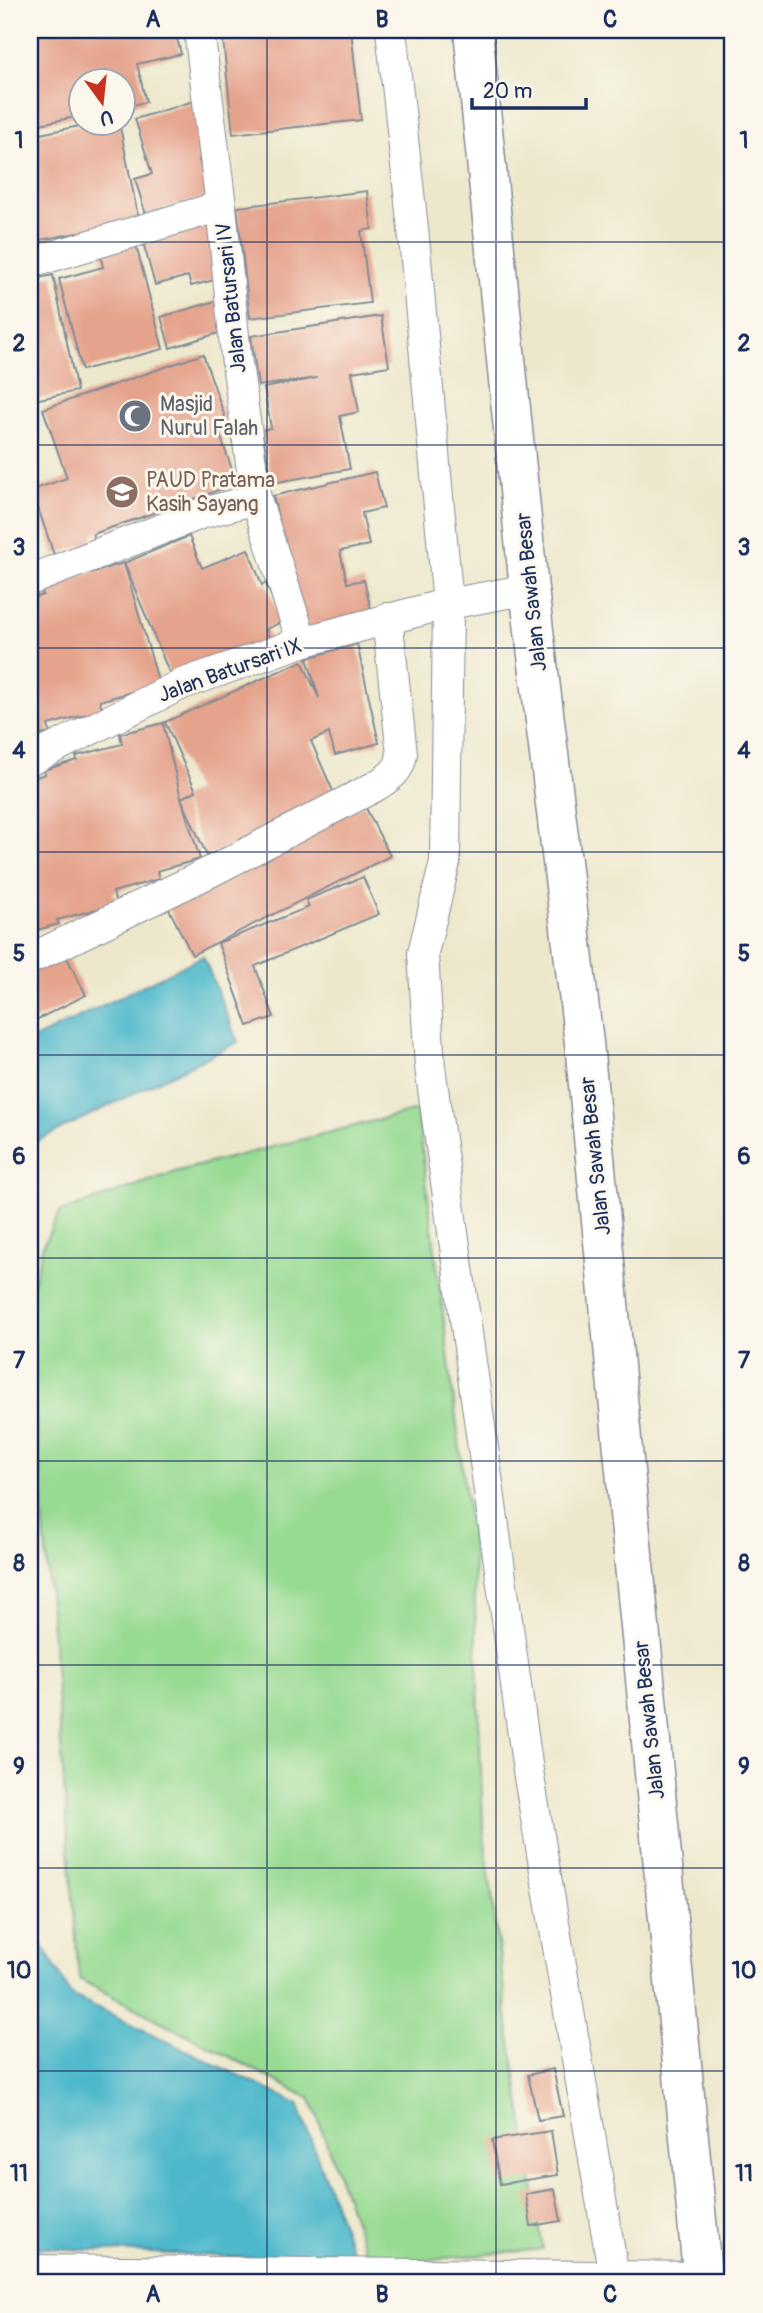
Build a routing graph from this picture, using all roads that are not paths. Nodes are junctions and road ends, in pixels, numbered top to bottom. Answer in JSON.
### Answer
{"nodes":[{"id":1,"x":200,"y":30,"type":"edge"},
{"id":2,"x":391,"y":30,"type":"edge"},
{"id":3,"x":473,"y":30,"type":"edge"},
{"id":4,"x":221,"y":206,"type":"junction"},
{"id":5,"x":30,"y":263,"type":"edge"},
{"id":6,"x":256,"y":499,"type":"junction"},
{"id":7,"x":30,"y":580,"type":"edge"},
{"id":8,"x":529,"y":589,"type":"junction"},
{"id":9,"x":443,"y":605,"type":"junction"},
{"id":10,"x":393,"y":617,"type":"junction"},
{"id":11,"x":302,"y":642,"type":"junction"},
{"id":12,"x":30,"y":760,"type":"edge"},
{"id":13,"x":30,"y":959,"type":"edge"},
{"id":14,"x":30,"y":2270,"type":"edge"},
{"id":15,"x":613,"y":2280,"type":"edge"},
{"id":16,"x":703,"y":2280,"type":"edge"}],
"edges":[{"from":1,"to":4,"type":"street","name":"Jalan Batursari IV"},
{"from":2,"to":9,"type":"street"},
{"from":3,"to":8,"type":"street","name":"Jalan Sawah Besar"},
{"from":4,"to":5,"type":"street"},
{"from":4,"to":6,"type":"street","name":"Jalan Batursari IV"},
{"from":6,"to":7,"type":"street"},
{"from":6,"to":11,"type":"street","name":"Jalan Batursari IV"},
{"from":8,"to":9,"type":"street"},
{"from":8,"to":16,"type":"street","name":"Jalan Sawah Besar"},
{"from":9,"to":10,"type":"street","name":"Jalan Batursari IX"},
{"from":9,"to":15,"type":"street"},
{"from":10,"to":11,"type":"street","name":"Jalan Batursari IX"},
{"from":10,"to":13,"type":"street"},
{"from":11,"to":12,"type":"street","name":"Jalan Batursari IX"},
{"from":14,"to":15,"type":"street"},
{"from":15,"to":16,"type":"street"}]}
